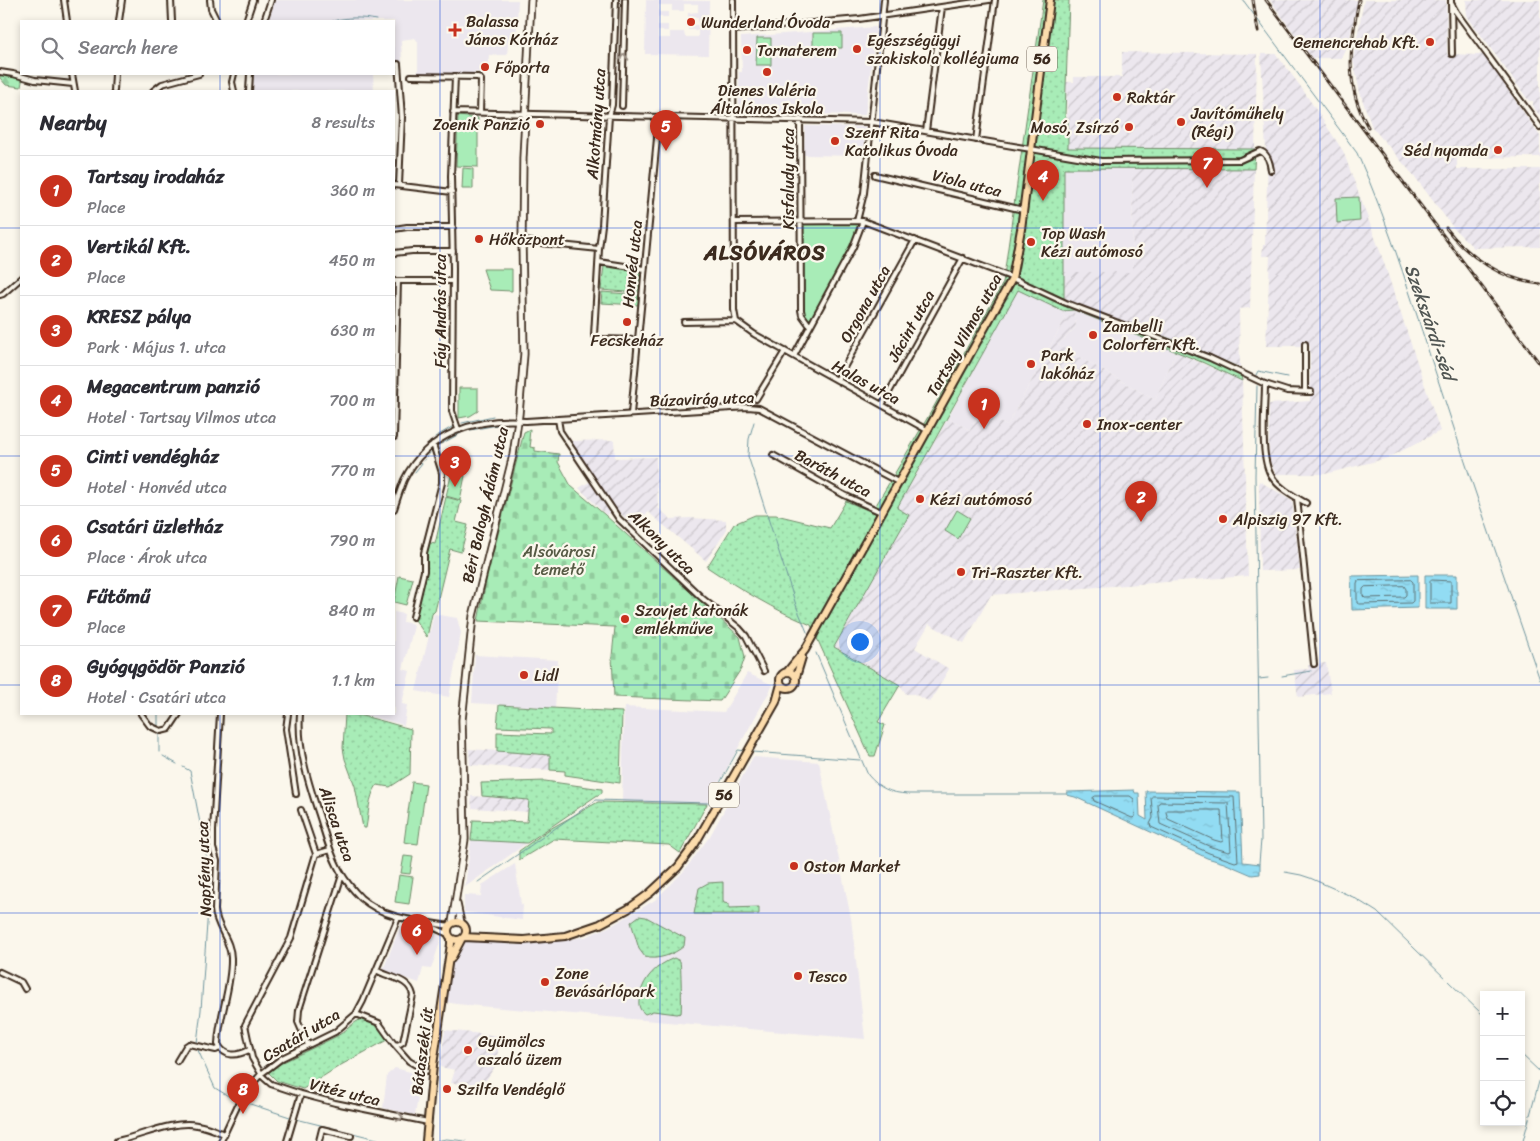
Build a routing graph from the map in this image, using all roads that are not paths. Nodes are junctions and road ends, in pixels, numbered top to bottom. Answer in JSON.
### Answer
{"nodes":[{"id":1,"x":64,"y":0,"type":"edge"},
{"id":2,"x":122,"y":0,"type":"edge"},
{"id":3,"x":171,"y":0,"type":"edge"},
{"id":4,"x":210,"y":0,"type":"edge"},
{"id":5,"x":253,"y":0,"type":"edge"},
{"id":6,"x":271,"y":0,"type":"edge"},
{"id":7,"x":531,"y":0,"type":"edge"},
{"id":8,"x":616,"y":0,"type":"edge"},
{"id":9,"x":626,"y":0,"type":"edge"},
{"id":10,"x":733,"y":0,"type":"edge"},
{"id":11,"x":884,"y":0,"type":"edge"},
{"id":12,"x":989,"y":0,"type":"edge"},
{"id":13,"x":995,"y":0,"type":"edge"},
{"id":14,"x":1050,"y":0,"type":"edge"},
{"id":15,"x":1451,"y":2,"type":"edge"},
{"id":16,"x":942,"y":7,"type":"junction"},
{"id":17,"x":883,"y":15,"type":"junction"},
{"id":18,"x":67,"y":20,"type":"edge"},
{"id":19,"x":119,"y":20,"type":"edge"},
{"id":20,"x":172,"y":20,"type":"edge"},
{"id":21,"x":216,"y":20,"type":"edge"},
{"id":22,"x":246,"y":20,"type":"edge"},
{"id":23,"x":264,"y":20,"type":"edge"},
{"id":24,"x":733,"y":30,"type":"junction"},
{"id":25,"x":1452,"y":54,"type":"dead end"},
{"id":26,"x":398,"y":64,"type":"dead end"},
{"id":27,"x":0,"y":72,"type":"edge"},
{"id":28,"x":72,"y":75,"type":"edge"},
{"id":29,"x":115,"y":75,"type":"edge"},
{"id":30,"x":176,"y":75,"type":"edge"},
{"id":31,"x":195,"y":75,"type":"edge"},
{"id":32,"x":234,"y":75,"type":"edge"},
{"id":33,"x":250,"y":75,"type":"edge"},
{"id":34,"x":411,"y":76,"type":"dead end"},
{"id":35,"x":455,"y":76,"type":"junction"},
{"id":36,"x":176,"y":80,"type":"junction"},
{"id":37,"x":73,"y":84,"type":"junction"},
{"id":38,"x":75,"y":90,"type":"edge"},
{"id":39,"x":114,"y":90,"type":"edge"},
{"id":40,"x":154,"y":90,"type":"edge"},
{"id":41,"x":234,"y":90,"type":"edge"},
{"id":42,"x":249,"y":90,"type":"edge"},
{"id":43,"x":622,"y":106,"type":"dead end"},
{"id":44,"x":454,"y":112,"type":"junction"},
{"id":45,"x":480,"y":112,"type":"junction"},
{"id":46,"x":525,"y":113,"type":"junction"},
{"id":47,"x":609,"y":116,"type":"junction"},
{"id":48,"x":659,"y":117,"type":"junction"},
{"id":49,"x":734,"y":118,"type":"junction"},
{"id":50,"x":800,"y":119,"type":"junction"},
{"id":51,"x":872,"y":122,"type":"junction"},
{"id":52,"x":1540,"y":128,"type":"edge"},
{"id":53,"x":926,"y":131,"type":"junction"},
{"id":54,"x":976,"y":140,"type":"junction"},
{"id":55,"x":1031,"y":150,"type":"junction"},
{"id":56,"x":1271,"y":170,"type":"dead end"},
{"id":57,"x":875,"y":174,"type":"dead end"},
{"id":58,"x":395,"y":185,"type":"edge"},
{"id":59,"x":400,"y":185,"type":"junction"},
{"id":60,"x":452,"y":192,"type":"junction"},
{"id":61,"x":1023,"y":210,"type":"junction"},
{"id":62,"x":857,"y":221,"type":"junction"},
{"id":63,"x":863,"y":221,"type":"junction"},
{"id":64,"x":734,"y":222,"type":"junction"},
{"id":65,"x":800,"y":222,"type":"junction"},
{"id":66,"x":453,"y":227,"type":"junction"},
{"id":67,"x":395,"y":229,"type":"edge"},
{"id":68,"x":914,"y":240,"type":"junction"},
{"id":69,"x":522,"y":241,"type":"junction"},
{"id":70,"x":599,"y":249,"type":"junction"},
{"id":71,"x":453,"y":251,"type":"junction"},
{"id":72,"x":395,"y":254,"type":"edge"},
{"id":73,"x":963,"y":258,"type":"junction"},
{"id":74,"x":599,"y":262,"type":"junction"},
{"id":75,"x":644,"y":269,"type":"junction"},
{"id":76,"x":20,"y":279,"type":"edge"},
{"id":77,"x":1012,"y":279,"type":"junction"},
{"id":78,"x":396,"y":281,"type":"edge"},
{"id":79,"x":453,"y":281,"type":"junction"},
{"id":80,"x":0,"y":295,"type":"edge"},
{"id":81,"x":736,"y":321,"type":"junction"},
{"id":82,"x":684,"y":322,"type":"dead end"},
{"id":83,"x":810,"y":326,"type":"junction"},
{"id":84,"x":637,"y":340,"type":"junction"},
{"id":85,"x":1305,"y":344,"type":"dead end"},
{"id":86,"x":785,"y":351,"type":"junction"},
{"id":87,"x":794,"y":356,"type":"junction"},
{"id":88,"x":395,"y":359,"type":"edge"},
{"id":89,"x":837,"y":380,"type":"junction"},
{"id":90,"x":1265,"y":384,"type":"junction"},
{"id":91,"x":1305,"y":392,"type":"junction"},
{"id":92,"x":1311,"y":392,"type":"dead end"},
{"id":93,"x":756,"y":399,"type":"dead end"},
{"id":94,"x":882,"y":405,"type":"junction"},
{"id":95,"x":631,"y":414,"type":"junction"},
{"id":96,"x":558,"y":419,"type":"junction"},
{"id":97,"x":518,"y":421,"type":"junction"},
{"id":98,"x":458,"y":429,"type":"junction"},
{"id":99,"x":927,"y":430,"type":"junction"},
{"id":100,"x":433,"y":444,"type":"junction"},
{"id":101,"x":773,"y":456,"type":"dead end"},
{"id":102,"x":898,"y":482,"type":"junction"},
{"id":103,"x":1297,"y":498,"type":"junction"},
{"id":104,"x":1306,"y":502,"type":"dead end"},
{"id":105,"x":395,"y":506,"type":"edge"},
{"id":106,"x":881,"y":512,"type":"junction"},
{"id":107,"x":413,"y":617,"type":"dead end"},
{"id":108,"x":805,"y":650,"type":"junction"},
{"id":109,"x":1314,"y":664,"type":"dead end"},
{"id":110,"x":764,"y":671,"type":"dead end"},
{"id":111,"x":787,"y":672,"type":"junction"},
{"id":112,"x":796,"y":677,"type":"junction"},
{"id":113,"x":781,"y":684,"type":"junction"},
{"id":114,"x":790,"y":688,"type":"junction"},
{"id":115,"x":776,"y":702,"type":"junction"},
{"id":116,"x":142,"y":715,"type":"edge"},
{"id":117,"x":178,"y":715,"type":"edge"},
{"id":118,"x":220,"y":715,"type":"edge"},
{"id":119,"x":288,"y":715,"type":"edge"},
{"id":120,"x":300,"y":715,"type":"edge"},
{"id":121,"x":296,"y":794,"type":"dead end"},
{"id":122,"x":301,"y":810,"type":"dead end"},
{"id":123,"x":330,"y":850,"type":"junction"},
{"id":124,"x":316,"y":854,"type":"junction"},
{"id":125,"x":342,"y":876,"type":"junction"},
{"id":126,"x":456,"y":894,"type":"junction"},
{"id":127,"x":398,"y":918,"type":"junction"},
{"id":128,"x":424,"y":923,"type":"junction"},
{"id":129,"x":451,"y":925,"type":"junction"},
{"id":130,"x":463,"y":925,"type":"junction"},
{"id":131,"x":450,"y":936,"type":"junction"},
{"id":132,"x":489,"y":938,"type":"junction"},
{"id":133,"x":462,"y":939,"type":"junction"},
{"id":134,"x":448,"y":964,"type":"junction"},
{"id":135,"x":376,"y":970,"type":"junction"},
{"id":136,"x":0,"y":972,"type":"edge"},
{"id":137,"x":25,"y":989,"type":"dead end"},
{"id":138,"x":356,"y":1014,"type":"junction"},
{"id":139,"x":394,"y":1044,"type":"junction"},
{"id":140,"x":308,"y":1046,"type":"junction"},
{"id":141,"x":220,"y":1048,"type":"junction"},
{"id":142,"x":249,"y":1050,"type":"junction"},
{"id":143,"x":177,"y":1061,"type":"dead end"},
{"id":144,"x":426,"y":1072,"type":"dead end"},
{"id":145,"x":261,"y":1074,"type":"junction"},
{"id":146,"x":301,"y":1094,"type":"junction"},
{"id":147,"x":428,"y":1122,"type":"junction"},
{"id":148,"x":224,"y":1134,"type":"junction"},
{"id":149,"x":351,"y":1136,"type":"dead end"},
{"id":150,"x":116,"y":1141,"type":"edge"},
{"id":151,"x":221,"y":1141,"type":"edge"},
{"id":152,"x":287,"y":1141,"type":"edge"},
{"id":153,"x":319,"y":1141,"type":"edge"},
{"id":154,"x":426,"y":1141,"type":"edge"}],
"edges":[{"from":1,"to":18,"type":"street"},
{"from":2,"to":19,"type":"street"},
{"from":3,"to":20,"type":"street"},
{"from":4,"to":21,"type":"street"},
{"from":5,"to":22,"type":"street"},
{"from":6,"to":23,"type":"street"},
{"from":7,"to":46,"type":"street","name":"Béri Balogh Ádám utca"},
{"from":8,"to":47,"type":"street","name":"Alkotmány utca"},
{"from":43,"to":9,"type":"street","name":"Alkotmány utca","one_way":true},
{"from":10,"to":24,"type":"street"},
{"from":11,"to":17,"type":"street"},
{"from":12,"to":16,"type":"street"},
{"from":13,"to":54,"type":"street"},
{"from":14,"to":55,"type":"main road","name":"Tartsay Vilmos utca","number":"56"},
{"from":15,"to":25,"type":"street"},
{"from":15,"to":52,"type":"street"},
{"from":16,"to":17,"type":"street"},
{"from":16,"to":53,"type":"street"},
{"from":17,"to":24,"type":"street"},
{"from":17,"to":51,"type":"street"},
{"from":24,"to":49,"type":"street"},
{"from":26,"to":59,"type":"street"},
{"from":27,"to":37,"type":"street"},
{"from":28,"to":37,"type":"street"},
{"from":29,"to":39,"type":"street"},
{"from":30,"to":36,"type":"street"},
{"from":31,"to":36,"type":"street"},
{"from":32,"to":41,"type":"street"},
{"from":33,"to":42,"type":"street"},
{"from":34,"to":35,"type":"street"},
{"from":35,"to":44,"type":"street","name":"Fáy András utca"},
{"from":35,"to":45,"type":"street"},
{"from":36,"to":40,"type":"street"},
{"from":37,"to":38,"type":"street"},
{"from":44,"to":45,"type":"street"},
{"from":44,"to":60,"type":"street","name":"Fáy András utca"},
{"from":45,"to":46,"type":"street"},
{"from":46,"to":47,"type":"street"},
{"from":46,"to":69,"type":"street","name":"Béri Balogh Ádám utca"},
{"from":47,"to":48,"type":"street"},
{"from":47,"to":70,"type":"street","name":"Alkotmány utca"},
{"from":48,"to":49,"type":"street"},
{"from":48,"to":75,"type":"street","name":"Honvéd utca"},
{"from":49,"to":50,"type":"street"},
{"from":49,"to":64,"type":"street"},
{"from":50,"to":51,"type":"street"},
{"from":50,"to":65,"type":"street","name":"Kisfaludy utca"},
{"from":51,"to":53,"type":"street"},
{"from":51,"to":62,"type":"street"},
{"from":53,"to":54,"type":"street"},
{"from":54,"to":55,"type":"street"},
{"from":55,"to":56,"type":"street"},
{"from":55,"to":61,"type":"main road","name":"Tartsay Vilmos utca","number":"56"},
{"from":57,"to":61,"type":"street","name":"Viola utca"},
{"from":58,"to":59,"type":"street"},
{"from":59,"to":60,"type":"street"},
{"from":60,"to":66,"type":"street","name":"Fáy András utca"},
{"from":61,"to":77,"type":"main road","name":"Tartsay Vilmos utca","number":"56"},
{"from":62,"to":63,"type":"street"},
{"from":62,"to":65,"type":"street"},
{"from":63,"to":68,"type":"street"},
{"from":63,"to":83,"type":"street"},
{"from":64,"to":65,"type":"street"},
{"from":64,"to":81,"type":"street"},
{"from":65,"to":83,"type":"street","name":"Kisfaludy utca"},
{"from":66,"to":67,"type":"street"},
{"from":66,"to":71,"type":"street","name":"Fáy András utca"},
{"from":68,"to":73,"type":"street"},
{"from":68,"to":89,"type":"street","name":"Orgona utca"},
{"from":69,"to":70,"type":"street"},
{"from":69,"to":97,"type":"street","name":"Béri Balogh Ádám utca"},
{"from":70,"to":74,"type":"street","name":"Alkotmány utca"},
{"from":71,"to":72,"type":"street"},
{"from":71,"to":79,"type":"street","name":"Fáy András utca"},
{"from":73,"to":77,"type":"street"},
{"from":73,"to":94,"type":"street","name":"Jácint utca"},
{"from":74,"to":75,"type":"street"},
{"from":74,"to":84,"type":"street"},
{"from":75,"to":84,"type":"street","name":"Honvéd utca"},
{"from":76,"to":80,"type":"street"},
{"from":77,"to":90,"type":"street"},
{"from":77,"to":99,"type":"main road","name":"Tartsay Vilmos utca","number":"56"},
{"from":78,"to":79,"type":"street"},
{"from":78,"to":88,"type":"street"},
{"from":79,"to":98,"type":"street","name":"Fáy András utca"},
{"from":81,"to":82,"type":"street"},
{"from":81,"to":86,"type":"street","name":"Halas utca"},
{"from":83,"to":87,"type":"street"},
{"from":84,"to":95,"type":"street","name":"Honvéd utca"},
{"from":85,"to":91,"type":"street"},
{"from":86,"to":87,"type":"street","name":"Halas utca"},
{"from":86,"to":93,"type":"street"},
{"from":87,"to":89,"type":"street","name":"Halas utca"},
{"from":89,"to":94,"type":"street","name":"Halas utca"},
{"from":90,"to":91,"type":"street"},
{"from":90,"to":103,"type":"street"},
{"from":91,"to":92,"type":"street"},
{"from":94,"to":99,"type":"street","name":"Halas utca"},
{"from":95,"to":96,"type":"street","name":"Búzavirág utca"},
{"from":95,"to":102,"type":"street","name":"Búzavirág utca"},
{"from":96,"to":97,"type":"street","name":"Búzavirág utca"},
{"from":96,"to":110,"type":"street","name":"Alkony utca"},
{"from":97,"to":98,"type":"street","name":"Búzavirág utca"},
{"from":97,"to":126,"type":"street","name":"Béri Balogh Ádám utca"},
{"from":98,"to":100,"type":"street","name":"Búzavirág utca"},
{"from":99,"to":102,"type":"main road","name":"Tartsay Vilmos utca","number":"56"},
{"from":100,"to":105,"type":"street","name":"Búzavirág utca"},
{"from":100,"to":107,"type":"street"},
{"from":101,"to":106,"type":"street","name":"Baráth utca"},
{"from":102,"to":106,"type":"main road","name":"Tartsay Vilmos utca","number":"56"},
{"from":103,"to":104,"type":"street"},
{"from":103,"to":109,"type":"street"},
{"from":106,"to":108,"type":"main road","name":"Tartsay Vilmos utca","number":"56"},
{"from":108,"to":111,"type":"main road","number":"56"},
{"from":108,"to":112,"type":"main road","number":"56"},
{"from":111,"to":112,"type":"main road"},
{"from":111,"to":113,"type":"main road","number":"56"},
{"from":112,"to":114,"type":"main road","number":"56"},
{"from":113,"to":114,"type":"main road"},
{"from":113,"to":115,"type":"main road","number":"56"},
{"from":114,"to":115,"type":"main road","number":"56"},
{"from":115,"to":132,"type":"main road","number":"56"},
{"from":116,"to":117,"type":"street"},
{"from":118,"to":141,"type":"street","name":"Napfény utca"},
{"from":119,"to":121,"type":"street"},
{"from":120,"to":123,"type":"street","name":"Alisca utca"},
{"from":122,"to":124,"type":"street"},
{"from":123,"to":124,"type":"street"},
{"from":123,"to":125,"type":"street","name":"Alisca utca"},
{"from":124,"to":142,"type":"street"},
{"from":125,"to":127,"type":"street","name":"Alisca utca"},
{"from":125,"to":140,"type":"street"},
{"from":126,"to":129,"type":"street","name":"Béri Balogh Ádám utca"},
{"from":126,"to":130,"type":"street","name":"Béri Balogh Ádám utca"},
{"from":127,"to":128,"type":"street","name":"Alisca utca"},
{"from":127,"to":135,"type":"street","name":"Csatári utca"},
{"from":128,"to":129,"type":"street","name":"Alisca utca"},
{"from":128,"to":131,"type":"street","name":"Alisca utca"},
{"from":129,"to":130,"type":"main road"},
{"from":129,"to":131,"type":"main road"},
{"from":130,"to":132,"type":"main road","number":"56"},
{"from":130,"to":133,"type":"main road"},
{"from":131,"to":133,"type":"main road","number":"56"},
{"from":131,"to":134,"type":"main road","name":"Bátaszéki út"},
{"from":132,"to":133,"type":"main road","number":"56"},
{"from":133,"to":134,"type":"main road"},
{"from":134,"to":147,"type":"main road","name":"Bátaszéki út"},
{"from":135,"to":138,"type":"street","name":"Csatári utca"},
{"from":135,"to":139,"type":"street"},
{"from":136,"to":137,"type":"street"},
{"from":138,"to":139,"type":"street"},
{"from":138,"to":140,"type":"street","name":"Csatári utca"},
{"from":139,"to":144,"type":"street"},
{"from":140,"to":145,"type":"street","name":"Csatári utca"},
{"from":141,"to":142,"type":"street"},
{"from":141,"to":143,"type":"street"},
{"from":142,"to":145,"type":"street"},
{"from":145,"to":146,"type":"street","name":"Vitéz utca"},
{"from":145,"to":148,"type":"street","name":"Csatári utca"},
{"from":146,"to":147,"type":"street","name":"Vitéz utca","one_way":true},
{"from":146,"to":152,"type":"street"},
{"from":147,"to":154,"type":"main road","name":"Bátaszéki út"},
{"from":148,"to":150,"type":"street"},
{"from":148,"to":151,"type":"street","name":"Csatári utca"},
{"from":149,"to":153,"type":"street"}]}
